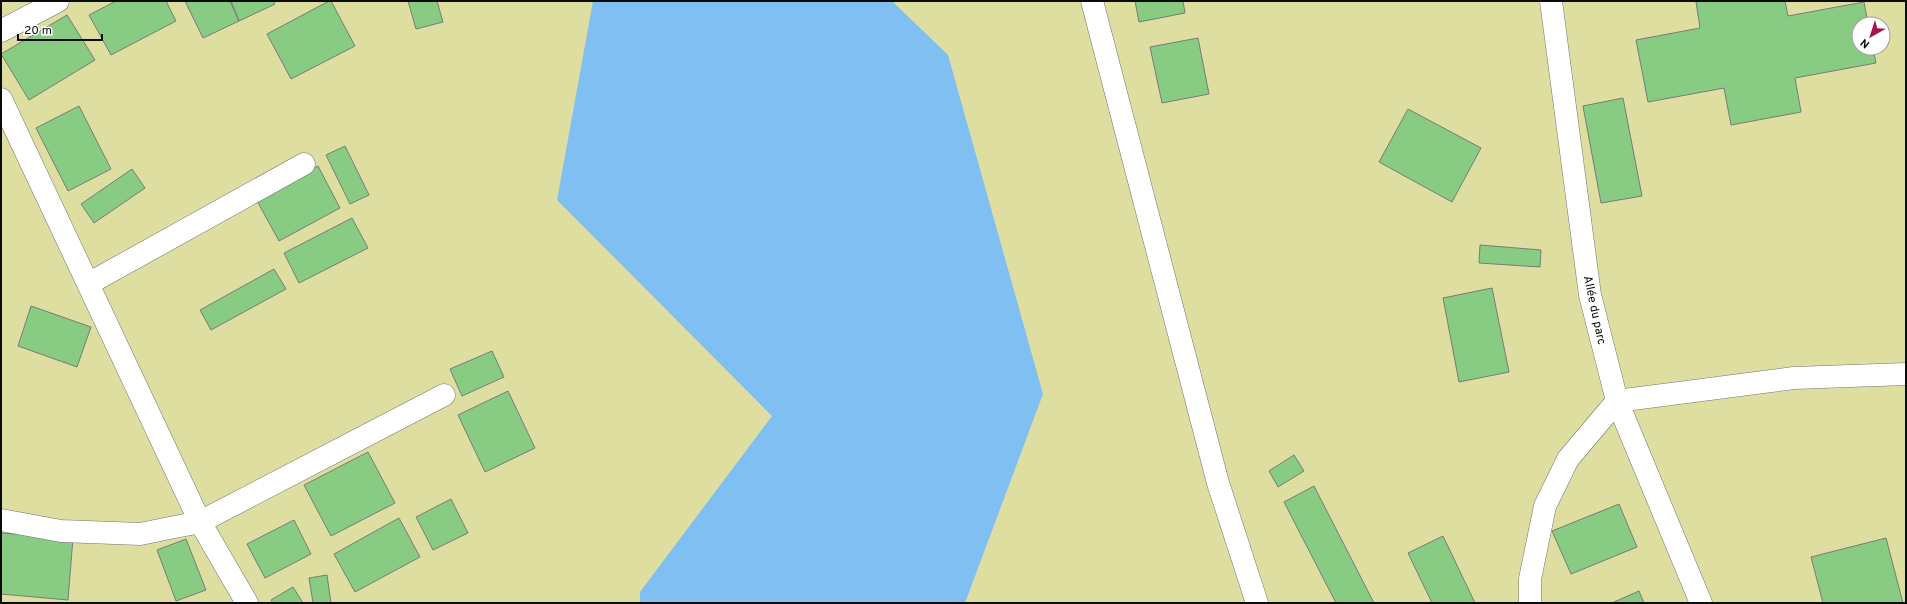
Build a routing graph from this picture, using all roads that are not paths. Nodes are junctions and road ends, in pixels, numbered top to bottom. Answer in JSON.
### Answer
{"nodes":[{"id":1,"x":58,"y":1,"type":"edge"},
{"id":2,"x":1092,"y":1,"type":"edge"},
{"id":3,"x":1551,"y":1,"type":"edge"},
{"id":4,"x":1,"y":31,"type":"edge"},
{"id":5,"x":1,"y":99,"type":"edge"},
{"id":6,"x":304,"y":164,"type":"dead end"},
{"id":7,"x":88,"y":284,"type":"junction"},
{"id":8,"x":1906,"y":374,"type":"edge"},
{"id":9,"x":444,"y":395,"type":"dead end"},
{"id":10,"x":1618,"y":401,"type":"junction"},
{"id":11,"x":1,"y":520,"type":"edge"},
{"id":12,"x":200,"y":522,"type":"junction"},
{"id":13,"x":247,"y":603,"type":"edge"},
{"id":14,"x":1257,"y":603,"type":"edge"},
{"id":15,"x":1530,"y":603,"type":"edge"},
{"id":16,"x":1701,"y":603,"type":"edge"}],
"edges":[{"from":1,"to":4,"type":"street"},
{"from":2,"to":14,"type":"street"},
{"from":3,"to":10,"type":"street","name":"Allée du parc"},
{"from":5,"to":7,"type":"street"},
{"from":6,"to":7,"type":"street"},
{"from":7,"to":12,"type":"street"},
{"from":8,"to":10,"type":"street"},
{"from":9,"to":12,"type":"street"},
{"from":10,"to":15,"type":"street"},
{"from":10,"to":16,"type":"street","name":"Allée du parc"},
{"from":11,"to":12,"type":"street"},
{"from":12,"to":13,"type":"street"}]}
